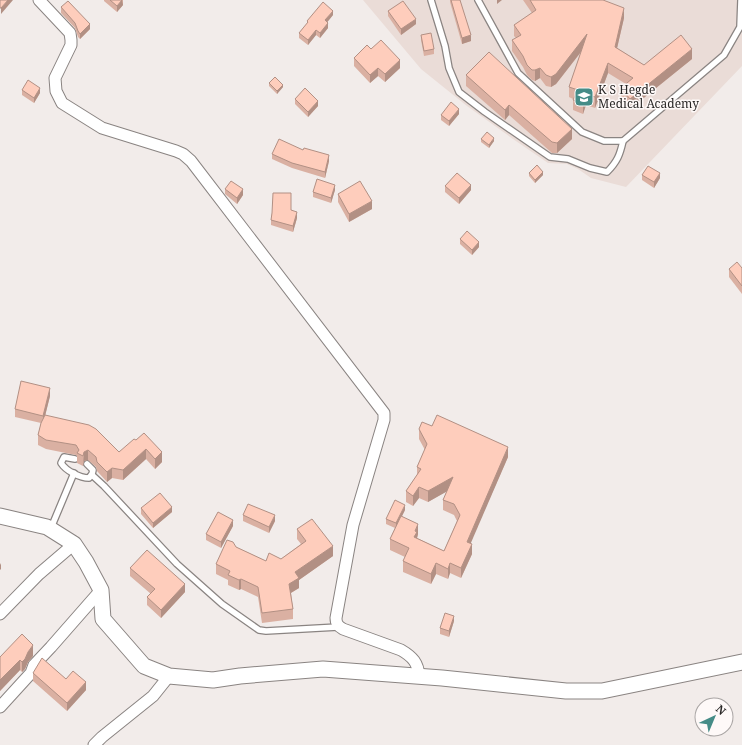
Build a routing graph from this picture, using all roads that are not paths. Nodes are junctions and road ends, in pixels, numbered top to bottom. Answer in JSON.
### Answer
{"nodes":[{"id":1,"x":39,"y":0,"type":"edge"},
{"id":2,"x":431,"y":0,"type":"edge"},
{"id":3,"x":478,"y":0,"type":"edge"},
{"id":4,"x":741,"y":0,"type":"edge"},
{"id":5,"x":623,"y":141,"type":"junction"},
{"id":6,"x":76,"y":459,"type":"edge"},
{"id":7,"x":87,"y":464,"type":"dead end"},
{"id":8,"x":74,"y":473,"type":"junction"},
{"id":9,"x":92,"y":475,"type":"junction"},
{"id":10,"x":0,"y":516,"type":"edge"},
{"id":11,"x":50,"y":529,"type":"junction"},
{"id":12,"x":74,"y":544,"type":"junction"},
{"id":13,"x":101,"y":590,"type":"junction"},
{"id":14,"x":0,"y":614,"type":"edge"},
{"id":15,"x":338,"y":627,"type":"junction"},
{"id":16,"x":742,"y":662,"type":"edge"},
{"id":17,"x":169,"y":676,"type":"junction"},
{"id":18,"x":419,"y":676,"type":"junction"},
{"id":19,"x":0,"y":707,"type":"edge"},
{"id":20,"x":94,"y":745,"type":"edge"}],
"edges":[{"from":1,"to":15,"type":"street"},
{"from":2,"to":5,"type":"lane"},
{"from":3,"to":5,"type":"lane"},
{"from":4,"to":5,"type":"lane"},
{"from":6,"to":8,"type":"lane"},
{"from":7,"to":9,"type":"lane"},
{"from":8,"to":9,"type":"lane"},
{"from":8,"to":11,"type":"lane"},
{"from":9,"to":15,"type":"lane"},
{"from":10,"to":11,"type":"main road"},
{"from":11,"to":12,"type":"main road"},
{"from":12,"to":13,"type":"main road"},
{"from":12,"to":14,"type":"street"},
{"from":13,"to":17,"type":"main road"},
{"from":13,"to":19,"type":"street"},
{"from":15,"to":18,"type":"street"},
{"from":16,"to":18,"type":"main road"},
{"from":17,"to":18,"type":"main road"},
{"from":17,"to":20,"type":"street"}]}
